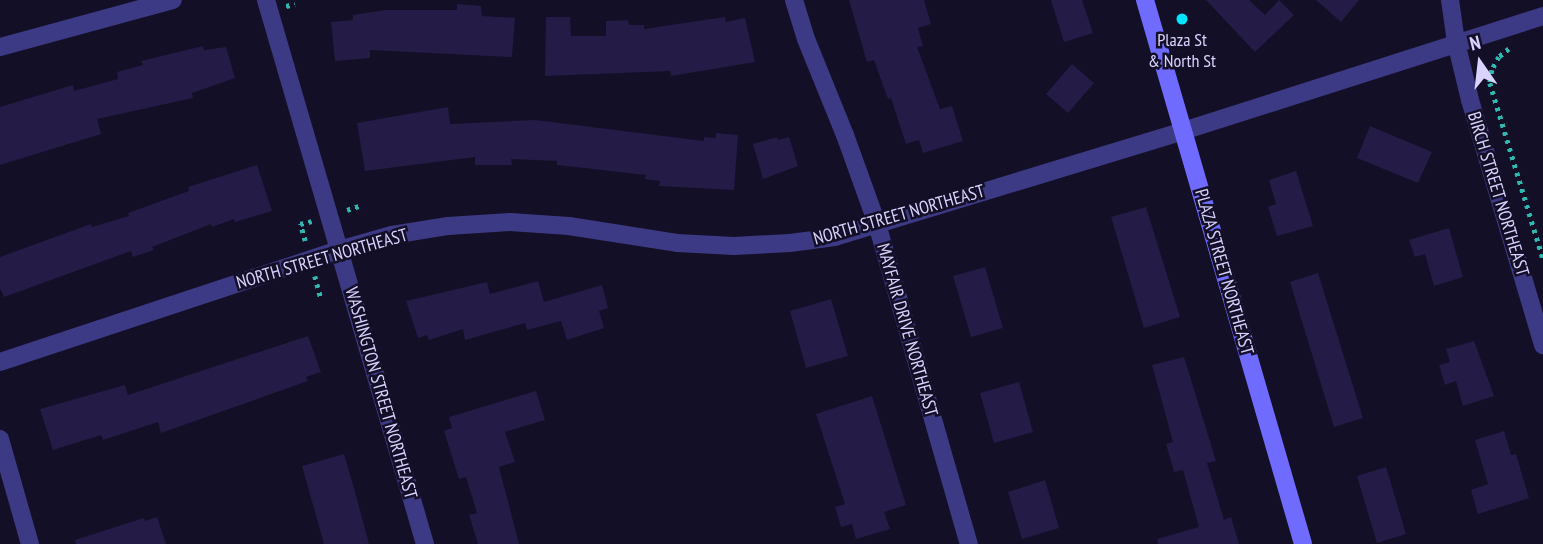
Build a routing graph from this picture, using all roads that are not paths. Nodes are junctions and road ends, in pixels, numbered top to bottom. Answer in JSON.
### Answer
{"nodes":[{"id":1,"x":173,"y":0,"type":"edge"},
{"id":2,"x":267,"y":0,"type":"edge"},
{"id":3,"x":794,"y":0,"type":"edge"},
{"id":4,"x":1145,"y":0,"type":"edge"},
{"id":5,"x":1450,"y":0,"type":"edge"},
{"id":6,"x":1543,"y":16,"type":"edge"},
{"id":7,"x":1456,"y":42,"type":"junction"},
{"id":8,"x":0,"y":47,"type":"edge"},
{"id":9,"x":1183,"y":131,"type":"junction"},
{"id":10,"x":877,"y":224,"type":"junction"},
{"id":11,"x":339,"y":250,"type":"junction"},
{"id":12,"x":1543,"y":345,"type":"edge"},
{"id":13,"x":0,"y":362,"type":"edge"},
{"id":14,"x":0,"y":439,"type":"edge"},
{"id":15,"x":30,"y":544,"type":"edge"},
{"id":16,"x":425,"y":544,"type":"edge"},
{"id":17,"x":969,"y":544,"type":"edge"},
{"id":18,"x":1303,"y":544,"type":"edge"}],
"edges":[{"from":1,"to":8,"type":"street"},
{"from":2,"to":11,"type":"street","name":"WASHINGTON STREET NORTHEAST"},
{"from":3,"to":10,"type":"street","name":"MAYFAIR DRIVE NORTHEAST"},
{"from":4,"to":9,"type":"main road","name":"PLAZA STREET NORTHEAST"},
{"from":5,"to":7,"type":"street","name":"BIRCH STREET NORTHEAST"},
{"from":6,"to":7,"type":"street","name":"NORTH STREET NORTHEAST"},
{"from":7,"to":9,"type":"street","name":"NORTH STREET NORTHEAST"},
{"from":7,"to":12,"type":"street","name":"BIRCH STREET NORTHEAST"},
{"from":9,"to":10,"type":"street","name":"NORTH STREET NORTHEAST"},
{"from":9,"to":18,"type":"main road","name":"PLAZA STREET NORTHEAST"},
{"from":10,"to":11,"type":"street","name":"NORTH STREET NORTHEAST"},
{"from":10,"to":17,"type":"street","name":"MAYFAIR DRIVE NORTHEAST"},
{"from":11,"to":13,"type":"street","name":"NORTH STREET NORTHEAST"},
{"from":11,"to":16,"type":"street","name":"WASHINGTON STREET NORTHEAST"},
{"from":14,"to":15,"type":"street"}]}
